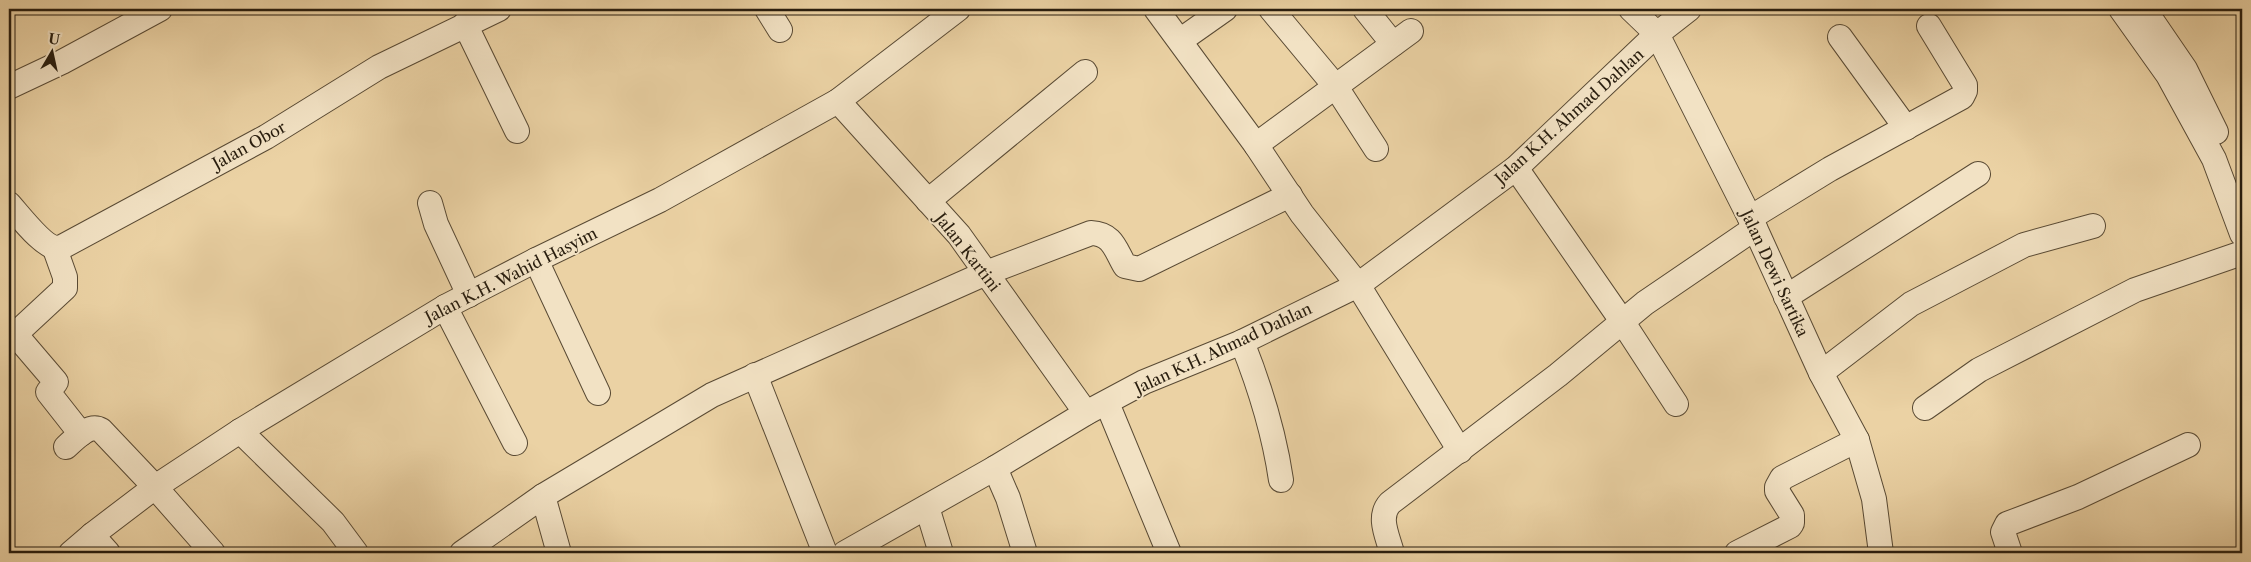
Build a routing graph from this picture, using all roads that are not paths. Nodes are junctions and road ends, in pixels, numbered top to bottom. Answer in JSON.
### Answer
{"nodes":[{"id":1,"x":160,"y":9,"type":"edge"},
{"id":2,"x":499,"y":9,"type":"edge"},
{"id":3,"x":767,"y":9,"type":"edge"},
{"id":4,"x":958,"y":9,"type":"edge"},
{"id":5,"x":1156,"y":9,"type":"edge"},
{"id":6,"x":1225,"y":9,"type":"edge"},
{"id":7,"x":1270,"y":9,"type":"edge"},
{"id":8,"x":1365,"y":9,"type":"edge"},
{"id":9,"x":1632,"y":9,"type":"edge"},
{"id":10,"x":1689,"y":9,"type":"edge"},
{"id":11,"x":2121,"y":9,"type":"edge"},
{"id":12,"x":2144,"y":9,"type":"edge"},
{"id":13,"x":465,"y":24,"type":"junction"},
{"id":14,"x":1929,"y":26,"type":"dead end"},
{"id":15,"x":780,"y":30,"type":"dead end"},
{"id":16,"x":1657,"y":34,"type":"junction"},
{"id":17,"x":1840,"y":37,"type":"dead end"},
{"id":18,"x":1181,"y":40,"type":"junction"},
{"id":19,"x":2158,"y":46,"type":"junction"},
{"id":20,"x":1085,"y":72,"type":"dead end"},
{"id":21,"x":9,"y":87,"type":"edge"},
{"id":22,"x":1336,"y":87,"type":"junction"},
{"id":23,"x":838,"y":101,"type":"junction"},
{"id":24,"x":1906,"y":128,"type":"junction"},
{"id":25,"x":516,"y":130,"type":"dead end"},
{"id":26,"x":1256,"y":145,"type":"junction"},
{"id":27,"x":1376,"y":149,"type":"dead end"},
{"id":28,"x":1516,"y":168,"type":"junction"},
{"id":29,"x":1978,"y":174,"type":"dead end"},
{"id":30,"x":2242,"y":193,"type":"edge"},
{"id":31,"x":1290,"y":195,"type":"junction"},
{"id":32,"x":928,"y":201,"type":"junction"},
{"id":33,"x":430,"y":203,"type":"dead end"},
{"id":34,"x":9,"y":204,"type":"edge"},
{"id":35,"x":1752,"y":223,"type":"junction"},
{"id":36,"x":2093,"y":226,"type":"dead end"},
{"id":37,"x":2242,"y":234,"type":"edge"},
{"id":38,"x":55,"y":249,"type":"junction"},
{"id":39,"x":2242,"y":253,"type":"edge"},
{"id":40,"x":536,"y":260,"type":"junction"},
{"id":41,"x":986,"y":273,"type":"junction"},
{"id":42,"x":1358,"y":285,"type":"junction"},
{"id":43,"x":469,"y":295,"type":"junction"},
{"id":44,"x":1786,"y":297,"type":"junction"},
{"id":45,"x":444,"y":307,"type":"junction"},
{"id":46,"x":1622,"y":321,"type":"junction"},
{"id":47,"x":12,"y":337,"type":"edge"},
{"id":48,"x":1242,"y":342,"type":"junction"},
{"id":49,"x":1820,"y":373,"type":"junction"},
{"id":50,"x":755,"y":374,"type":"junction"},
{"id":51,"x":598,"y":394,"type":"dead end"},
{"id":52,"x":1107,"y":403,"type":"junction"},
{"id":53,"x":1676,"y":404,"type":"dead end"},
{"id":54,"x":1925,"y":408,"type":"dead end"},
{"id":55,"x":1086,"y":413,"type":"junction"},
{"id":56,"x":240,"y":431,"type":"junction"},
{"id":57,"x":1857,"y":440,"type":"junction"},
{"id":58,"x":515,"y":442,"type":"dead end"},
{"id":59,"x":2188,"y":445,"type":"dead end"},
{"id":60,"x":1460,"y":451,"type":"junction"},
{"id":61,"x":995,"y":468,"type":"junction"},
{"id":62,"x":1281,"y":480,"type":"dead end"},
{"id":63,"x":155,"y":487,"type":"junction"},
{"id":64,"x":543,"y":496,"type":"junction"},
{"id":65,"x":927,"y":507,"type":"junction"},
{"id":66,"x":92,"y":535,"type":"junction"},
{"id":67,"x":71,"y":553,"type":"edge"},
{"id":68,"x":108,"y":553,"type":"edge"},
{"id":69,"x":213,"y":553,"type":"edge"},
{"id":70,"x":356,"y":553,"type":"edge"},
{"id":71,"x":462,"y":553,"type":"edge"},
{"id":72,"x":559,"y":553,"type":"edge"},
{"id":73,"x":824,"y":553,"type":"edge"},
{"id":74,"x":845,"y":553,"type":"edge"},
{"id":75,"x":941,"y":553,"type":"edge"},
{"id":76,"x":1025,"y":553,"type":"edge"},
{"id":77,"x":1169,"y":553,"type":"edge"},
{"id":78,"x":1392,"y":553,"type":"edge"},
{"id":79,"x":1737,"y":553,"type":"edge"},
{"id":80,"x":1882,"y":553,"type":"edge"},
{"id":81,"x":2010,"y":553,"type":"edge"}],
"edges":[{"from":1,"to":21,"type":"street"},
{"from":2,"to":13,"type":"street","name":"Jalan Obor"},
{"from":3,"to":15,"type":"street"},
{"from":4,"to":23,"type":"street","name":"Jalan K.H. Wahid Hasyim"},
{"from":5,"to":18,"type":"street"},
{"from":6,"to":18,"type":"street"},
{"from":7,"to":22,"type":"street"},
{"from":8,"to":22,"type":"street"},
{"from":9,"to":16,"type":"street","name":"Jalan Dewi Sartika"},
{"from":10,"to":16,"type":"street","name":"Jalan K.H. Ahmad Dahlan"},
{"from":11,"to":19,"type":"street"},
{"from":12,"to":19,"type":"street"},
{"from":13,"to":25,"type":"street"},
{"from":13,"to":38,"type":"street","name":"Jalan Obor"},
{"from":14,"to":24,"type":"street"},
{"from":16,"to":28,"type":"street","name":"Jalan K.H. Ahmad Dahlan"},
{"from":16,"to":35,"type":"street","name":"Jalan Dewi Sartika"},
{"from":17,"to":24,"type":"street"},
{"from":18,"to":26,"type":"street"},
{"from":19,"to":30,"type":"street"},
{"from":19,"to":37,"type":"street"},
{"from":20,"to":32,"type":"street"},
{"from":22,"to":26,"type":"street"},
{"from":22,"to":27,"type":"street"},
{"from":23,"to":32,"type":"street","name":"Jalan Kartini"},
{"from":23,"to":40,"type":"street","name":"Jalan K.H. Wahid Hasyim"},
{"from":24,"to":35,"type":"street"},
{"from":26,"to":31,"type":"street"},
{"from":28,"to":42,"type":"street","name":"Jalan K.H. Ahmad Dahlan"},
{"from":28,"to":46,"type":"street"},
{"from":29,"to":44,"type":"street"},
{"from":31,"to":41,"type":"street"},
{"from":31,"to":42,"type":"street"},
{"from":32,"to":41,"type":"street","name":"Jalan Kartini"},
{"from":33,"to":43,"type":"street"},
{"from":34,"to":38,"type":"street"},
{"from":35,"to":44,"type":"street","name":"Jalan Dewi Sartika"},
{"from":35,"to":46,"type":"street"},
{"from":36,"to":49,"type":"street"},
{"from":38,"to":47,"type":"street"},
{"from":39,"to":54,"type":"street"},
{"from":40,"to":43,"type":"street","name":"Jalan K.H. Wahid Hasyim"},
{"from":40,"to":51,"type":"street"},
{"from":41,"to":50,"type":"street"},
{"from":41,"to":55,"type":"street","name":"Jalan Kartini"},
{"from":42,"to":48,"type":"street","name":"Jalan K.H. Ahmad Dahlan"},
{"from":42,"to":60,"type":"street"},
{"from":43,"to":45,"type":"street","name":"Jalan K.H. Wahid Hasyim"},
{"from":44,"to":49,"type":"street","name":"Jalan Dewi Sartika"},
{"from":45,"to":56,"type":"street","name":"Jalan K.H. Wahid Hasyim"},
{"from":45,"to":58,"type":"street"},
{"from":46,"to":53,"type":"street"},
{"from":46,"to":60,"type":"street"},
{"from":47,"to":63,"type":"street"},
{"from":48,"to":52,"type":"street","name":"Jalan K.H. Ahmad Dahlan"},
{"from":48,"to":62,"type":"street"},
{"from":49,"to":57,"type":"street","name":"Jalan Dewi Sartika"},
{"from":50,"to":64,"type":"street"},
{"from":50,"to":73,"type":"street"},
{"from":52,"to":55,"type":"street","name":"Jalan K.H. Ahmad Dahlan"},
{"from":52,"to":77,"type":"street"},
{"from":55,"to":61,"type":"street","name":"Jalan K.H. Ahmad Dahlan"},
{"from":56,"to":63,"type":"street","name":"Jalan K.H. Wahid Hasyim"},
{"from":56,"to":70,"type":"street"},
{"from":57,"to":79,"type":"street"},
{"from":57,"to":80,"type":"street","name":"Jalan Dewi Sartika"},
{"from":59,"to":81,"type":"street"},
{"from":60,"to":78,"type":"street"},
{"from":61,"to":65,"type":"street","name":"Jalan K.H. Ahmad Dahlan"},
{"from":61,"to":76,"type":"street"},
{"from":63,"to":66,"type":"street","name":"Jalan K.H. Wahid Hasyim"},
{"from":63,"to":69,"type":"street"},
{"from":64,"to":71,"type":"street"},
{"from":64,"to":72,"type":"street"},
{"from":65,"to":74,"type":"street","name":"Jalan K.H. Ahmad Dahlan"},
{"from":65,"to":75,"type":"street"},
{"from":66,"to":67,"type":"street","name":"Jalan K.H. Wahid Hasyim"},
{"from":66,"to":68,"type":"street"}]}
